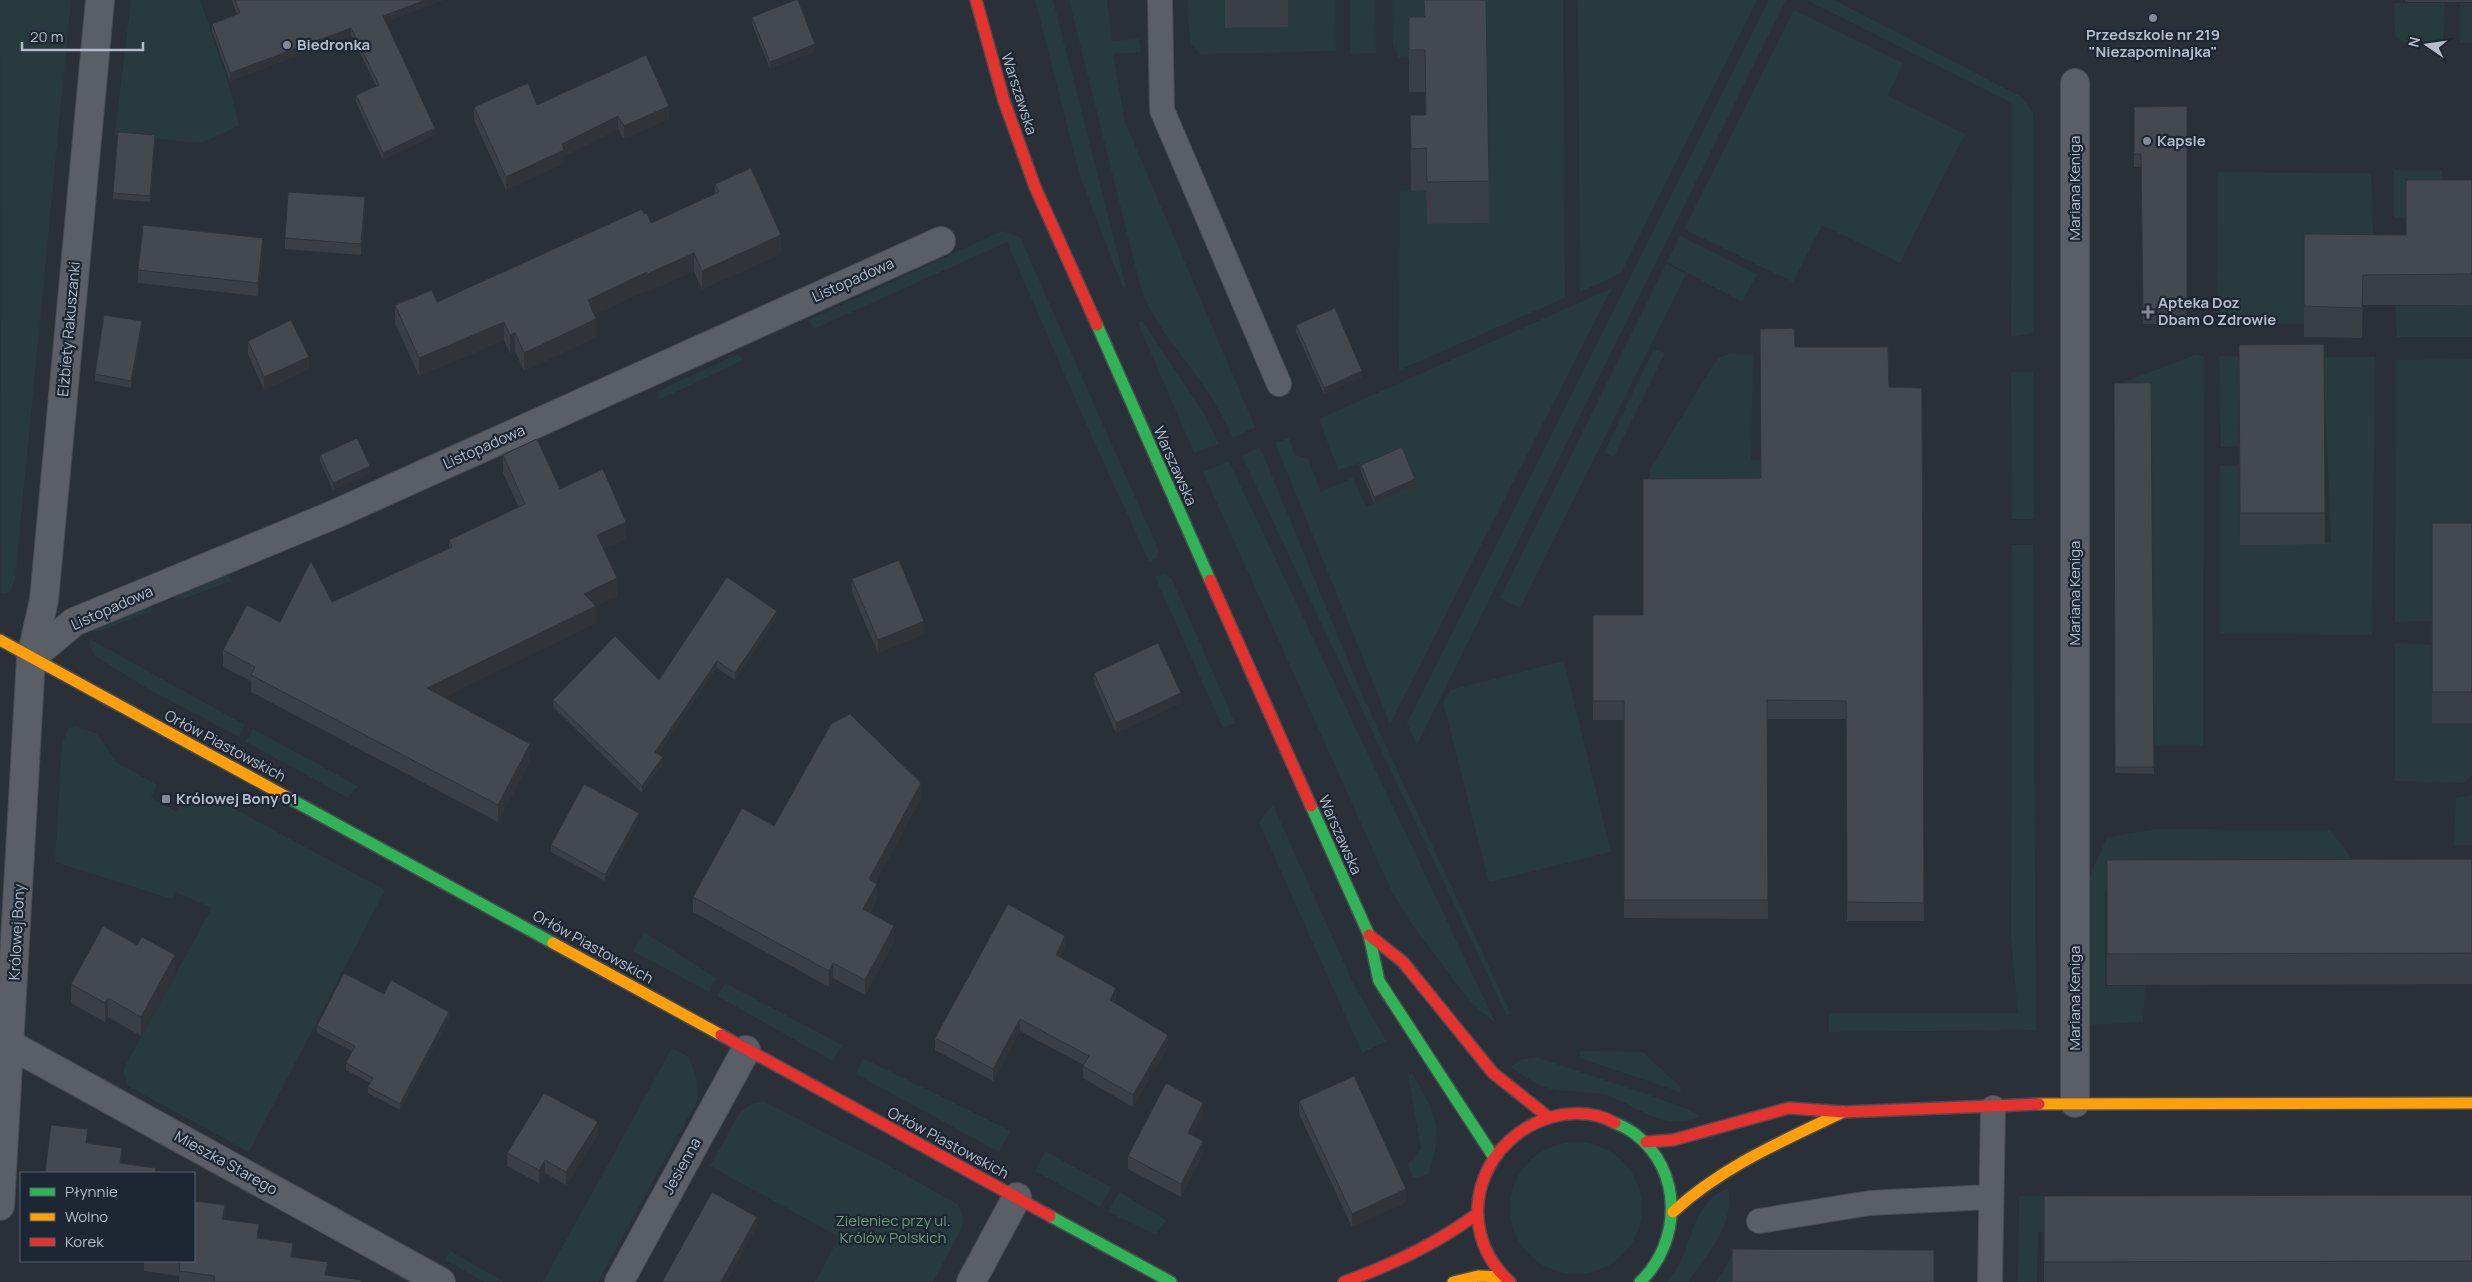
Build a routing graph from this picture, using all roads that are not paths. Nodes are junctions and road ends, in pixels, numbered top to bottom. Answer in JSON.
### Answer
{"nodes":[{"id":1,"x":100,"y":0,"type":"edge"},
{"id":2,"x":976,"y":0,"type":"edge"},
{"id":3,"x":1160,"y":0,"type":"edge"},
{"id":4,"x":2076,"y":83,"type":"dead end"},
{"id":5,"x":941,"y":241,"type":"dead end"},
{"id":6,"x":1279,"y":384,"type":"dead end"},
{"id":7,"x":0,"y":640,"type":"edge"},
{"id":8,"x":31,"y":658,"type":"junction"},
{"id":9,"x":1369,"y":935,"type":"junction"},
{"id":10,"x":11,"y":1045,"type":"junction"},
{"id":11,"x":746,"y":1050,"type":"junction"},
{"id":12,"x":2472,"y":1103,"type":"edge"},
{"id":13,"x":2075,"y":1104,"type":"junction"},
{"id":14,"x":1993,"y":1108,"type":"junction"},
{"id":15,"x":1844,"y":1112,"type":"junction"},
{"id":16,"x":1547,"y":1116,"type":"junction"},
{"id":17,"x":1646,"y":1142,"type":"junction"},
{"id":18,"x":1493,"y":1156,"type":"junction"},
{"id":19,"x":1017,"y":1197,"type":"junction"},
{"id":20,"x":1990,"y":1197,"type":"junction"},
{"id":21,"x":0,"y":1206,"type":"edge"},
{"id":22,"x":1673,"y":1212,"type":"junction"},
{"id":23,"x":1477,"y":1214,"type":"junction"},
{"id":24,"x":1759,"y":1221,"type":"dead end"},
{"id":25,"x":1507,"y":1280,"type":"edge"},
{"id":26,"x":442,"y":1282,"type":"edge"},
{"id":27,"x":619,"y":1282,"type":"edge"},
{"id":28,"x":971,"y":1282,"type":"edge"},
{"id":29,"x":1171,"y":1282,"type":"edge"},
{"id":30,"x":1344,"y":1282,"type":"edge"},
{"id":31,"x":1453,"y":1282,"type":"edge"},
{"id":32,"x":1640,"y":1282,"type":"edge"},
{"id":33,"x":1990,"y":1282,"type":"edge"}],
"edges":[{"from":1,"to":8,"type":"street","name":"Elżbiety Rakuszanki"},
{"from":2,"to":9,"type":"street","name":"Warszawska"},
{"from":3,"to":6,"type":"lane"},
{"from":4,"to":13,"type":"street","name":"Mariana Keniga"},
{"from":5,"to":8,"type":"street","name":"Listopadowa"},
{"from":7,"to":8,"type":"street","name":"Orłów Piastowskich"},
{"from":8,"to":10,"type":"street","name":"Królowej Bony"},
{"from":8,"to":11,"type":"street","name":"Orłów Piastowskich"},
{"from":9,"to":16,"type":"street","name":"Warszawska"},
{"from":9,"to":18,"type":"street","name":"Warszawska"},
{"from":10,"to":21,"type":"street","name":"Królowej Bony"},
{"from":10,"to":26,"type":"street","name":"Mieszka Starego"},
{"from":11,"to":19,"type":"street","name":"Orłów Piastowskich"},
{"from":11,"to":27,"type":"street","name":"Jesienna"},
{"from":12,"to":13,"type":"street"},
{"from":13,"to":14,"type":"street"},
{"from":14,"to":15,"type":"street"},
{"from":14,"to":20,"type":"lane"},
{"from":15,"to":17,"type":"street"},
{"from":15,"to":22,"type":"street"},
{"from":16,"to":17,"type":"street"},
{"from":16,"to":18,"type":"street"},
{"from":17,"to":22,"type":"street"},
{"from":18,"to":23,"type":"street"},
{"from":19,"to":28,"type":"street"},
{"from":19,"to":29,"type":"street","name":"Orłów Piastowskich"},
{"from":20,"to":24,"type":"lane"},
{"from":20,"to":33,"type":"lane"},
{"from":22,"to":32,"type":"street"},
{"from":23,"to":25,"type":"street"},
{"from":23,"to":30,"type":"street"},
{"from":25,"to":31,"type":"street"}]}
